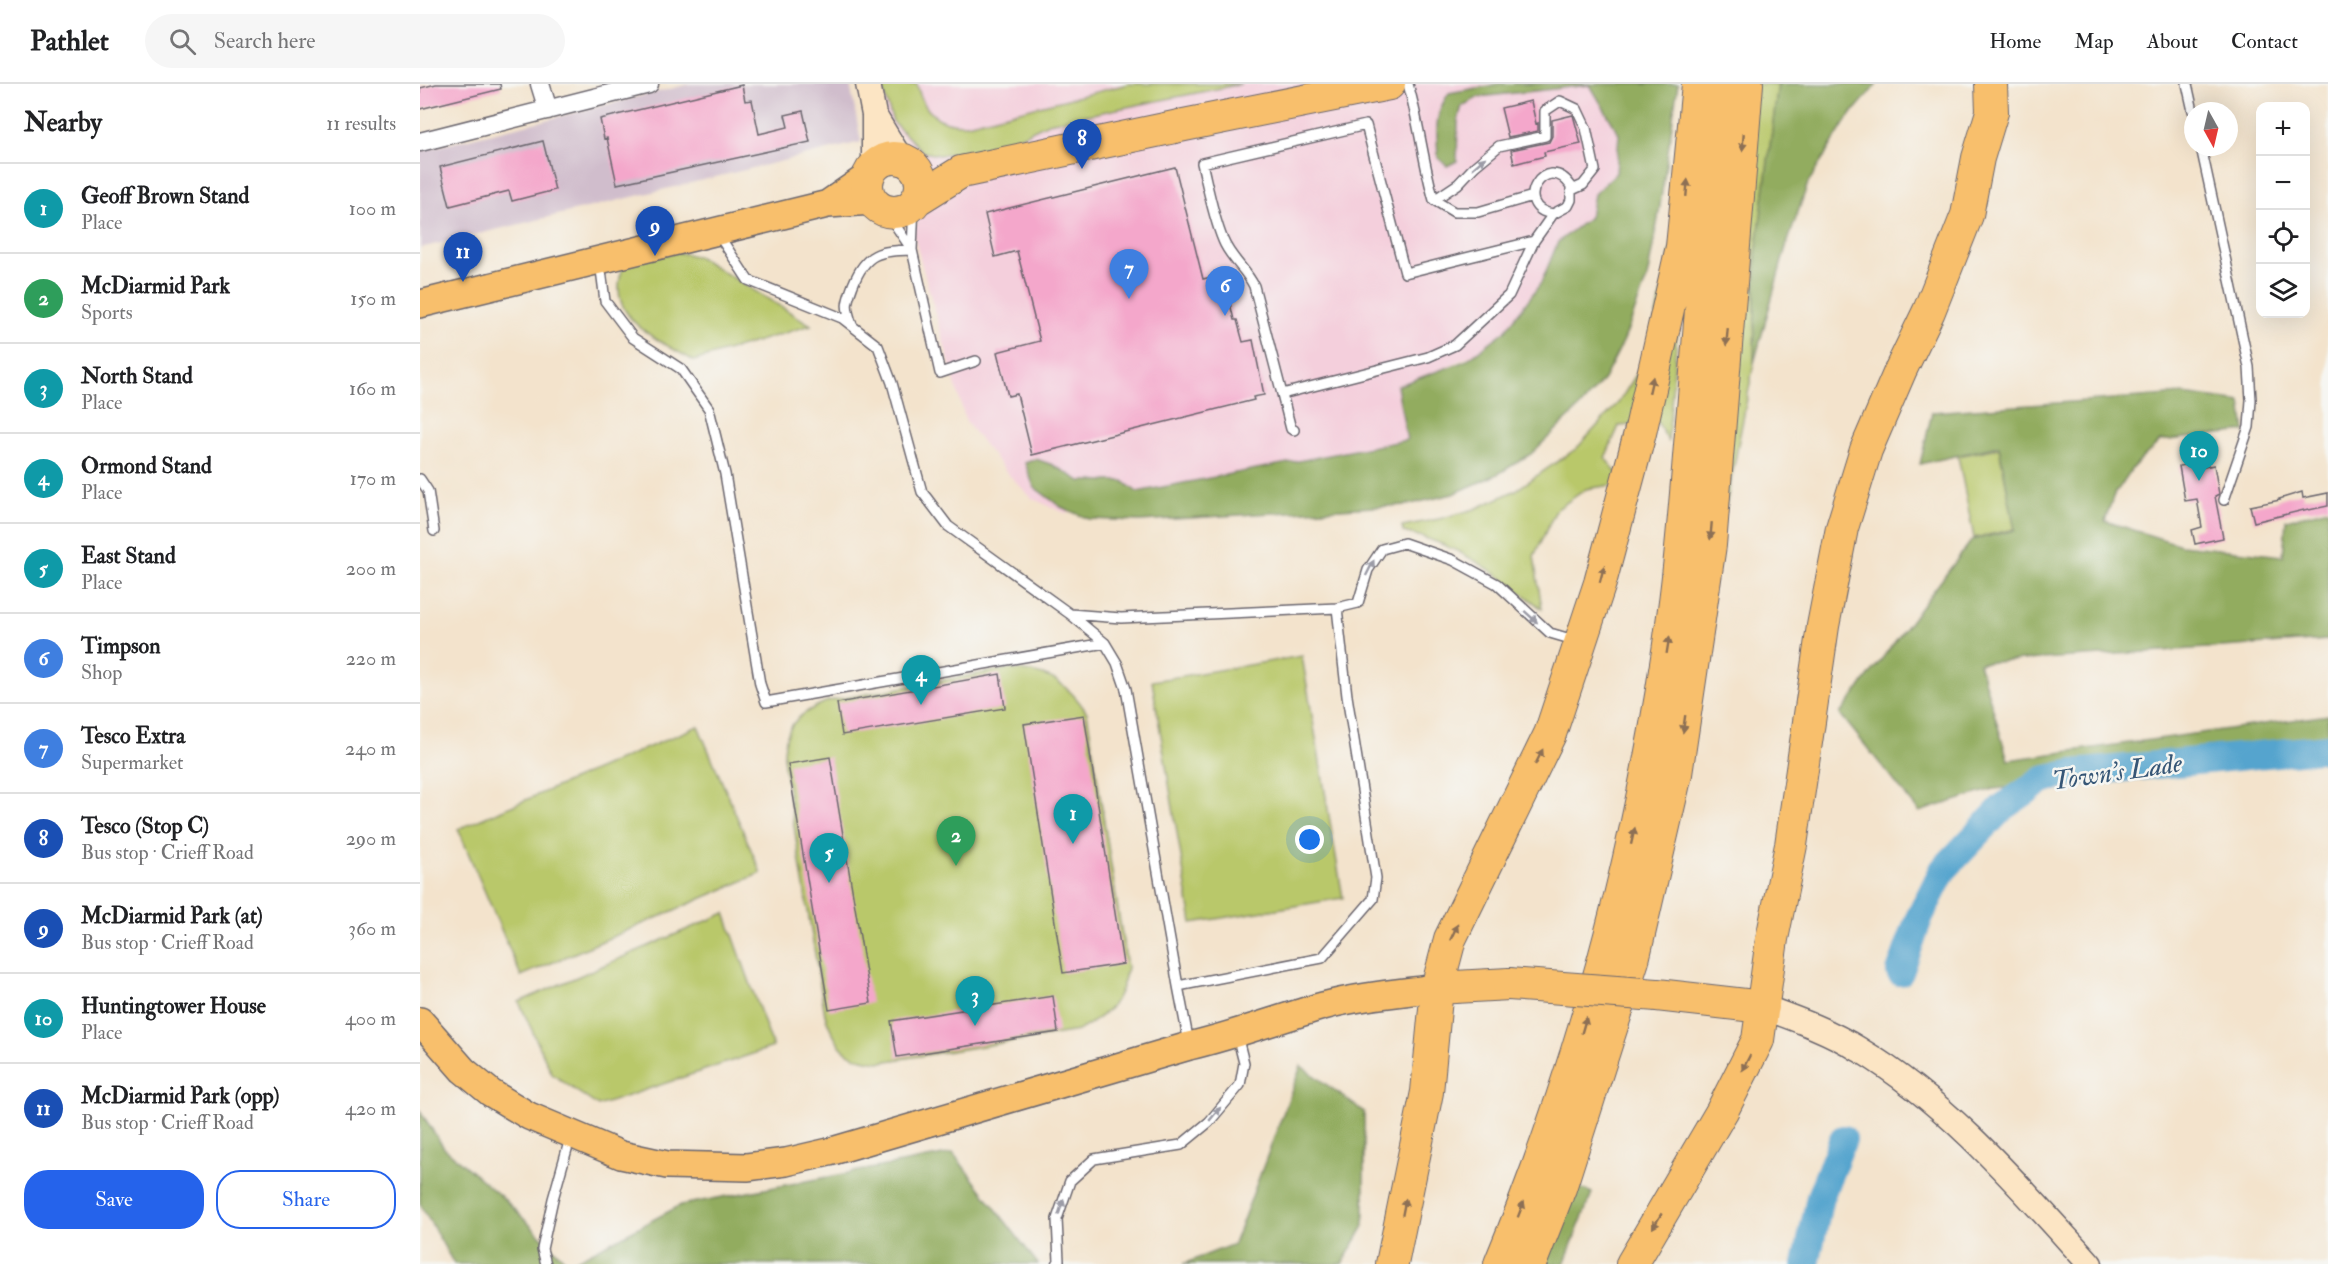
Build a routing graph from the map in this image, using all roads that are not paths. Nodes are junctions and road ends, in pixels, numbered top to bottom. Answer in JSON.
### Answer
{"nodes":[{"id":1,"x":540,"y":84,"type":"edge"},
{"id":2,"x":649,"y":84,"type":"edge"},
{"id":3,"x":868,"y":84,"type":"edge"},
{"id":4,"x":1389,"y":84,"type":"edge"},
{"id":5,"x":1408,"y":84,"type":"edge"},
{"id":6,"x":1698,"y":84,"type":"edge"},
{"id":7,"x":1719,"y":84,"type":"edge"},
{"id":8,"x":1747,"y":84,"type":"edge"},
{"id":9,"x":2187,"y":84,"type":"edge"},
{"id":10,"x":1979,"y":88,"type":"edge"},
{"id":11,"x":2191,"y":102,"type":"edge"},
{"id":12,"x":548,"y":110,"type":"junction"},
{"id":13,"x":420,"y":142,"type":"edge"},
{"id":14,"x":2203,"y":156,"type":"edge"},
{"id":15,"x":893,"y":185,"type":"junction"},
{"id":16,"x":1572,"y":190,"type":"junction"},
{"id":17,"x":1533,"y":196,"type":"junction"},
{"id":18,"x":1434,"y":200,"type":"junction"},
{"id":19,"x":1553,"y":214,"type":"junction"},
{"id":20,"x":717,"y":232,"type":"junction"},
{"id":21,"x":1534,"y":241,"type":"junction"},
{"id":22,"x":912,"y":250,"type":"junction"},
{"id":23,"x":600,"y":260,"type":"junction"},
{"id":24,"x":420,"y":303,"type":"edge"},
{"id":25,"x":852,"y":326,"type":"junction"},
{"id":26,"x":976,"y":361,"type":"dead end"},
{"id":27,"x":1282,"y":394,"type":"junction"},
{"id":28,"x":1294,"y":430,"type":"dead end"},
{"id":29,"x":420,"y":479,"type":"edge"},
{"id":30,"x":2224,"y":500,"type":"dead end"},
{"id":31,"x":434,"y":531,"type":"dead end"},
{"id":32,"x":1337,"y":608,"type":"junction"},
{"id":33,"x":1070,"y":614,"type":"junction"},
{"id":34,"x":1584,"y":630,"type":"junction"},
{"id":35,"x":1106,"y":643,"type":"junction"},
{"id":36,"x":1178,"y":986,"type":"junction"},
{"id":37,"x":1437,"y":988,"type":"junction"},
{"id":38,"x":1763,"y":1007,"type":"junction"},
{"id":39,"x":420,"y":1021,"type":"edge"},
{"id":40,"x":1237,"y":1034,"type":"junction"},
{"id":41,"x":1189,"y":1046,"type":"junction"},
{"id":42,"x":571,"y":1136,"type":"junction"},
{"id":43,"x":546,"y":1264,"type":"edge"},
{"id":44,"x":1057,"y":1264,"type":"edge"},
{"id":45,"x":1392,"y":1264,"type":"edge"},
{"id":46,"x":1500,"y":1264,"type":"edge"},
{"id":47,"x":1530,"y":1264,"type":"edge"},
{"id":48,"x":1632,"y":1264,"type":"edge"},
{"id":49,"x":2090,"y":1264,"type":"edge"}],
"edges":[{"from":1,"to":12,"type":"street"},
{"from":2,"to":12,"type":"street"},
{"from":3,"to":15,"type":"main road"},
{"from":4,"to":15,"type":"highway"},
{"from":5,"to":18,"type":"lane"},
{"from":34,"to":6,"type":"highway","one_way":true},
{"from":46,"to":7,"type":"highway","one_way":true},
{"from":8,"to":47,"type":"highway","one_way":true},
{"from":9,"to":11,"type":"lane"},
{"from":10,"to":38,"type":"highway"},
{"from":12,"to":13,"type":"street"},
{"from":14,"to":30,"type":"lane"},
{"from":15,"to":20,"type":"main road"},
{"from":15,"to":22,"type":"lane"},
{"from":15,"to":22,"type":"lane"},
{"from":16,"to":17,"type":"lane"},
{"from":18,"to":16,"type":"lane","one_way":true},
{"from":16,"to":19,"type":"lane"},
{"from":17,"to":18,"type":"lane"},
{"from":17,"to":19,"type":"lane"},
{"from":19,"to":21,"type":"lane"},
{"from":20,"to":23,"type":"main road"},
{"from":20,"to":25,"type":"lane"},
{"from":21,"to":27,"type":"lane"},
{"from":21,"to":27,"type":"lane"},
{"from":22,"to":25,"type":"lane"},
{"from":22,"to":26,"type":"lane"},
{"from":23,"to":24,"type":"main road"},
{"from":23,"to":35,"type":"lane"},
{"from":25,"to":33,"type":"lane"},
{"from":27,"to":28,"type":"lane"},
{"from":29,"to":31,"type":"lane"},
{"from":32,"to":33,"type":"lane"},
{"from":32,"to":34,"type":"lane","one_way":true},
{"from":32,"to":36,"type":"lane"},
{"from":33,"to":35,"type":"lane"},
{"from":37,"to":34,"type":"highway","one_way":true},
{"from":35,"to":36,"type":"lane"},
{"from":36,"to":41,"type":"lane"},
{"from":37,"to":38,"type":"highway","bridge":true},
{"from":37,"to":40,"type":"main road"},
{"from":45,"to":37,"type":"highway","one_way":true},
{"from":38,"to":48,"type":"highway","one_way":true},
{"from":38,"to":49,"type":"main road"},
{"from":39,"to":42,"type":"main road"},
{"from":40,"to":41,"type":"main road"},
{"from":44,"to":40,"type":"lane","one_way":true},
{"from":41,"to":42,"type":"main road"},
{"from":42,"to":43,"type":"lane"}]}
